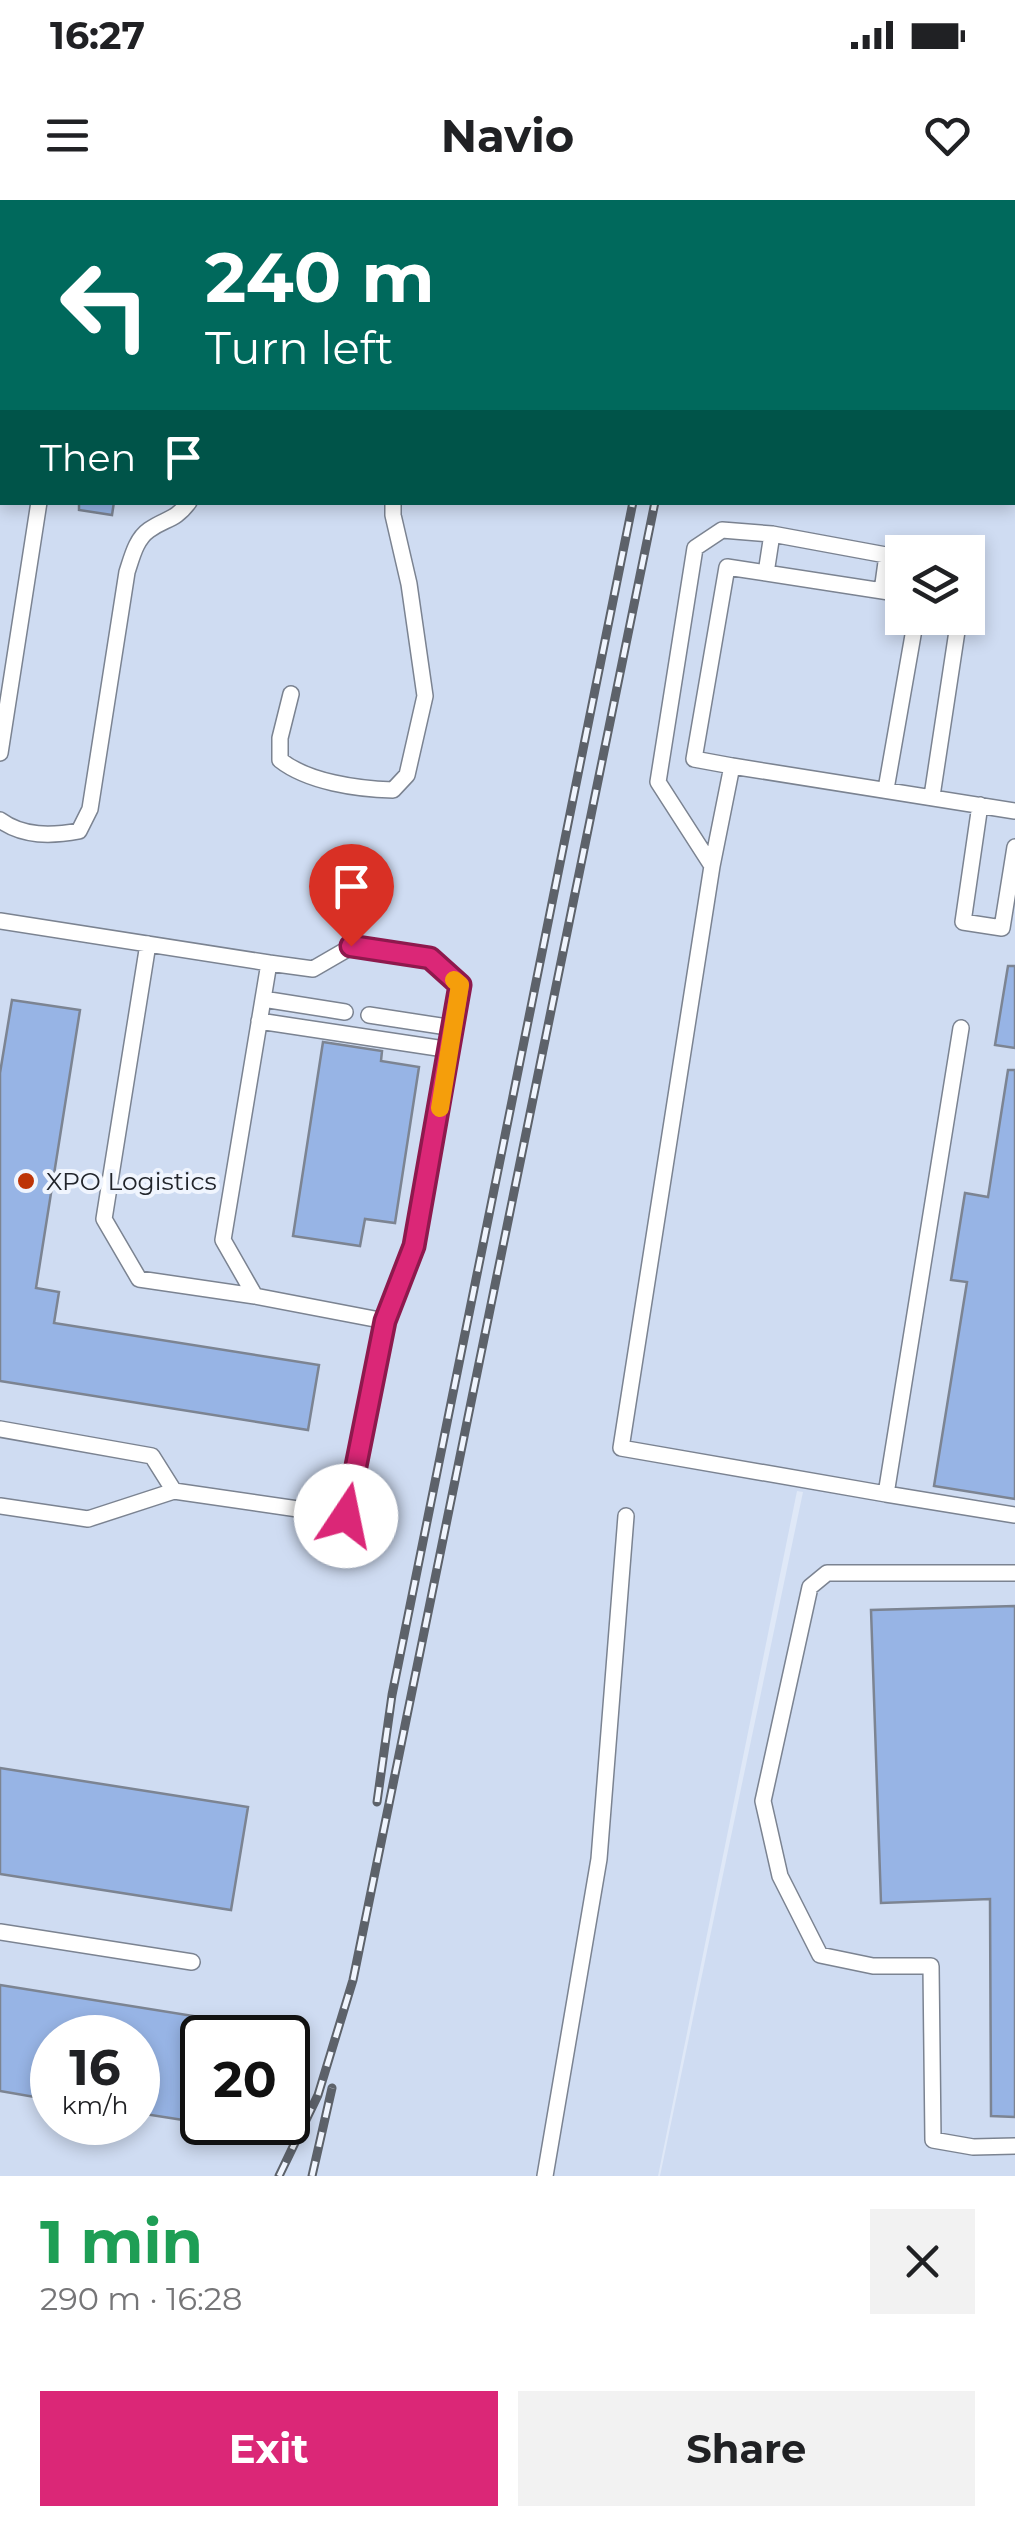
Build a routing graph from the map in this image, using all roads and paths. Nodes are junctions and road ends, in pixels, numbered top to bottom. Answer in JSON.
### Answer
{"nodes":[{"id":1,"x":39,"y":505,"type":"edge"},
{"id":2,"x":187,"y":505,"type":"edge"},
{"id":3,"x":394,"y":505,"type":"edge"},
{"id":4,"x":772,"y":534,"type":"junction"},
{"id":5,"x":885,"y":554,"type":"edge"},
{"id":6,"x":766,"y":572,"type":"junction"},
{"id":7,"x":885,"y":583,"type":"edge"},
{"id":8,"x":882,"y":591,"type":"junction"},
{"id":9,"x":885,"y":591,"type":"edge"},
{"id":10,"x":913,"y":635,"type":"edge"},
{"id":11,"x":956,"y":635,"type":"edge"},
{"id":12,"x":291,"y":694,"type":"dead end"},
{"id":13,"x":0,"y":754,"type":"edge"},
{"id":14,"x":732,"y":766,"type":"junction"},
{"id":15,"x":886,"y":789,"type":"junction"},
{"id":16,"x":932,"y":796,"type":"junction"},
{"id":17,"x":980,"y":805,"type":"junction"},
{"id":18,"x":1015,"y":812,"type":"edge"},
{"id":19,"x":0,"y":820,"type":"edge"},
{"id":20,"x":1015,"y":847,"type":"edge"},
{"id":21,"x":712,"y":866,"type":"junction"},
{"id":22,"x":0,"y":921,"type":"edge"},
{"id":23,"x":148,"y":944,"type":"junction"},
{"id":24,"x":269,"y":963,"type":"junction"},
{"id":25,"x":263,"y":999,"type":"junction"},
{"id":26,"x":345,"y":1012,"type":"dead end"},
{"id":27,"x":368,"y":1015,"type":"dead end"},
{"id":28,"x":260,"y":1021,"type":"junction"},
{"id":29,"x":454,"y":1028,"type":"junction"},
{"id":30,"x":961,"y":1028,"type":"dead end"},
{"id":31,"x":451,"y":1050,"type":"junction"},
{"id":32,"x":255,"y":1296,"type":"junction"},
{"id":33,"x":385,"y":1321,"type":"junction"},
{"id":34,"x":0,"y":1428,"type":"edge"},
{"id":35,"x":174,"y":1491,"type":"junction"},
{"id":36,"x":886,"y":1494,"type":"junction"},
{"id":37,"x":0,"y":1506,"type":"edge"},
{"id":38,"x":1015,"y":1515,"type":"edge"},
{"id":39,"x":626,"y":1516,"type":"dead end"},
{"id":40,"x":1015,"y":1573,"type":"edge"},
{"id":41,"x":0,"y":1932,"type":"edge"},
{"id":42,"x":192,"y":1962,"type":"dead end"},
{"id":43,"x":1015,"y":2146,"type":"edge"},
{"id":44,"x":546,"y":2176,"type":"edge"}],
"edges":[{"from":1,"to":13,"type":"lane"},
{"from":2,"to":19,"type":"lane"},
{"from":3,"to":12,"type":"lane"},
{"from":4,"to":5,"type":"lane"},
{"from":4,"to":6,"type":"lane"},
{"from":4,"to":21,"type":"lane"},
{"from":6,"to":8,"type":"lane"},
{"from":6,"to":14,"type":"lane"},
{"from":7,"to":8,"type":"lane"},
{"from":8,"to":9,"type":"lane"},
{"from":10,"to":15,"type":"lane"},
{"from":11,"to":16,"type":"lane"},
{"from":14,"to":15,"type":"lane"},
{"from":14,"to":21,"type":"lane"},
{"from":15,"to":16,"type":"lane"},
{"from":16,"to":17,"type":"lane"},
{"from":17,"to":18,"type":"lane"},
{"from":17,"to":20,"type":"lane"},
{"from":21,"to":36,"type":"lane"},
{"from":22,"to":23,"type":"lane"},
{"from":23,"to":24,"type":"lane"},
{"from":23,"to":32,"type":"lane"},
{"from":24,"to":25,"type":"lane"},
{"from":24,"to":29,"type":"lane"},
{"from":25,"to":26,"type":"lane"},
{"from":25,"to":28,"type":"lane"},
{"from":27,"to":29,"type":"lane"},
{"from":28,"to":31,"type":"lane"},
{"from":28,"to":32,"type":"lane"},
{"from":29,"to":31,"type":"lane"},
{"from":30,"to":36,"type":"lane"},
{"from":31,"to":33,"type":"lane"},
{"from":32,"to":33,"type":"lane"},
{"from":33,"to":35,"type":"lane"},
{"from":34,"to":35,"type":"lane"},
{"from":35,"to":37,"type":"lane"},
{"from":36,"to":38,"type":"lane"},
{"from":39,"to":44,"type":"lane"},
{"from":40,"to":43,"type":"lane"},
{"from":41,"to":42,"type":"lane"}]}
